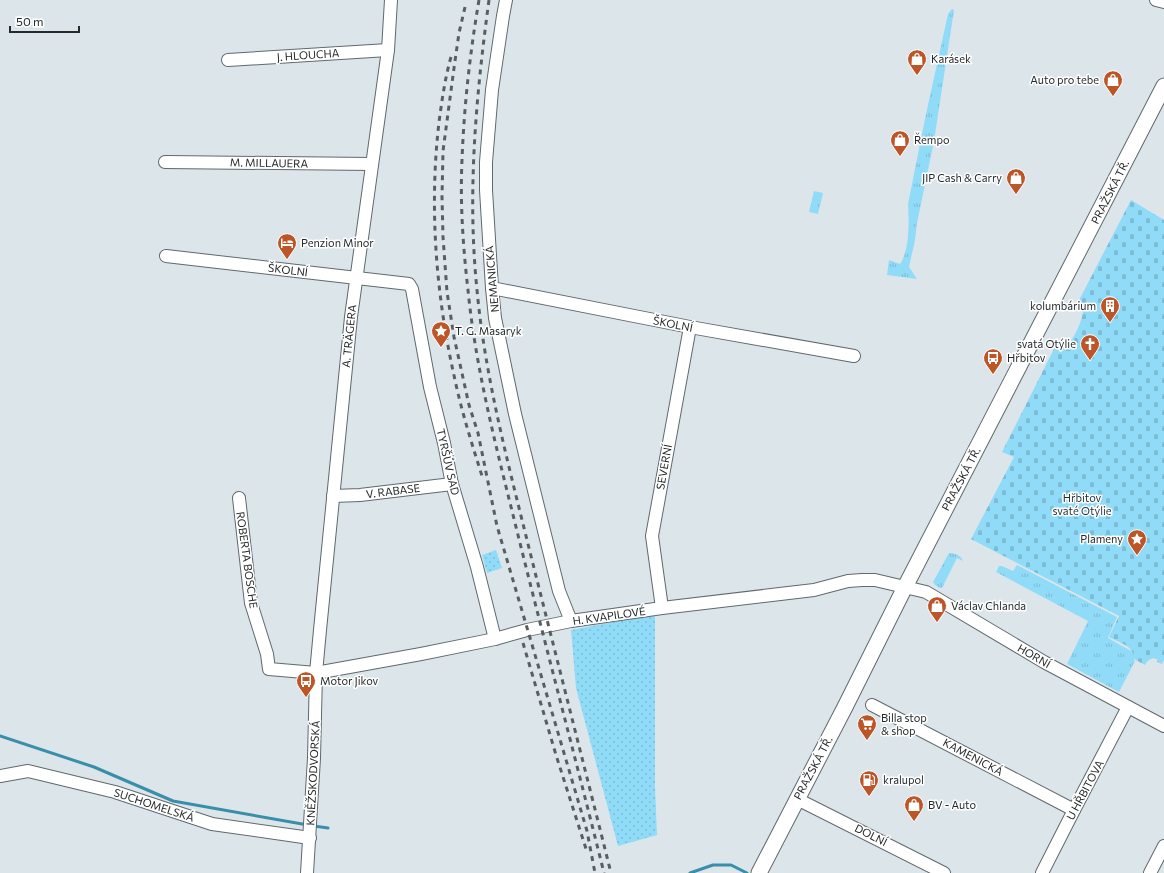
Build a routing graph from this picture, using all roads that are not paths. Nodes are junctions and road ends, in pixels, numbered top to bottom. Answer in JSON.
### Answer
{"nodes":[{"id":1,"x":391,"y":0,"type":"edge"},
{"id":2,"x":506,"y":0,"type":"edge"},
{"id":3,"x":1156,"y":0,"type":"edge"},
{"id":4,"x":1164,"y":2,"type":"edge"},
{"id":5,"x":388,"y":50,"type":"junction"},
{"id":6,"x":228,"y":60,"type":"dead end"},
{"id":7,"x":1163,"y":90,"type":"edge"},
{"id":8,"x":165,"y":162,"type":"dead end"},
{"id":9,"x":372,"y":164,"type":"junction"},
{"id":10,"x":166,"y":256,"type":"dead end"},
{"id":11,"x":356,"y":278,"type":"junction"},
{"id":12,"x":409,"y":284,"type":"joint"},
{"id":13,"x":492,"y":288,"type":"junction"},
{"id":14,"x":690,"y":327,"type":"junction"},
{"id":15,"x":854,"y":356,"type":"dead end"},
{"id":16,"x":452,"y":484,"type":"junction"},
{"id":17,"x":333,"y":496,"type":"junction"},
{"id":18,"x":239,"y":498,"type":"dead end"},
{"id":19,"x":905,"y":587,"type":"junction"},
{"id":20,"x":662,"y":608,"type":"junction"},
{"id":21,"x":571,"y":621,"type":"junction"},
{"id":22,"x":495,"y":639,"type":"junction"},
{"id":23,"x":316,"y":673,"type":"junction"},
{"id":24,"x":872,"y":705,"type":"dead end"},
{"id":25,"x":1128,"y":707,"type":"junction"},
{"id":26,"x":1164,"y":726,"type":"edge"},
{"id":27,"x":0,"y":776,"type":"edge"},
{"id":28,"x":797,"y":799,"type":"junction"},
{"id":29,"x":1074,"y":810,"type":"junction"},
{"id":30,"x":310,"y":828,"type":"junction"},
{"id":31,"x":1164,"y":846,"type":"edge"},
{"id":32,"x":307,"y":873,"type":"edge"},
{"id":33,"x":759,"y":873,"type":"edge"},
{"id":34,"x":944,"y":873,"type":"edge"},
{"id":35,"x":1042,"y":873,"type":"edge"},
{"id":36,"x":1150,"y":873,"type":"edge"}],
"edges":[{"from":1,"to":5,"type":"street","name":"A. TRÄGERA"},
{"from":2,"to":13,"type":"street","name":"NEMANICKÁ"},
{"from":3,"to":4,"type":"street"},
{"from":5,"to":6,"type":"street","name":"J. HLOUCHA"},
{"from":5,"to":9,"type":"street","name":"A. TRÄGERA"},
{"from":7,"to":19,"type":"main road","name":"PRAŽSKÁ TŘ."},
{"from":8,"to":9,"type":"street","name":"M. MILLAUERA"},
{"from":9,"to":11,"type":"street","name":"A. TRÄGERA"},
{"from":10,"to":11,"type":"street","name":"ŠKOLNÍ"},
{"from":11,"to":12,"type":"street","name":"ŠKOLNÍ"},
{"from":11,"to":17,"type":"street","name":"A. TRÄGERA"},
{"from":12,"to":16,"type":"street","name":"TYRŠŮV SAD"},
{"from":13,"to":14,"type":"street","name":"ŠKOLNÍ"},
{"from":13,"to":21,"type":"street","name":"NEMANICKÁ"},
{"from":14,"to":15,"type":"street","name":"ŠKOLNÍ"},
{"from":14,"to":20,"type":"street","name":"SEVERNÍ"},
{"from":16,"to":17,"type":"street","name":"V. RABASE"},
{"from":16,"to":22,"type":"street","name":"TYRŠŮV SAD"},
{"from":17,"to":23,"type":"street","name":"A. TRÄGERA"},
{"from":18,"to":23,"type":"street","name":"ROBERTA BOSCHE"},
{"from":19,"to":20,"type":"street","name":"H. KVAPILOVÉ"},
{"from":19,"to":25,"type":"street","name":"HORNÍ"},
{"from":19,"to":28,"type":"main road","name":"PRAŽSKÁ TŘ."},
{"from":20,"to":21,"type":"street","name":"H. KVAPILOVÉ"},
{"from":21,"to":22,"type":"street","name":"H. KVAPILOVÉ"},
{"from":22,"to":23,"type":"street","name":"H. KVAPILOVÉ"},
{"from":23,"to":30,"type":"street","name":"KNĚŽSKODVORSKÁ"},
{"from":24,"to":29,"type":"street","name":"KAMENICKÁ"},
{"from":25,"to":26,"type":"street","name":"HORNÍ"},
{"from":25,"to":29,"type":"street","name":"U HŘBITOVA"},
{"from":27,"to":30,"type":"street","name":"SUCHOMELSKÁ"},
{"from":28,"to":33,"type":"main road","name":"PRAŽSKÁ TŘ."},
{"from":28,"to":34,"type":"street","name":"DOLNÍ"},
{"from":29,"to":35,"type":"street","name":"U HŘBITOVA"},
{"from":30,"to":32,"type":"street","name":"KNĚŽSKODVORSKÁ"},
{"from":31,"to":36,"type":"street"}]}
